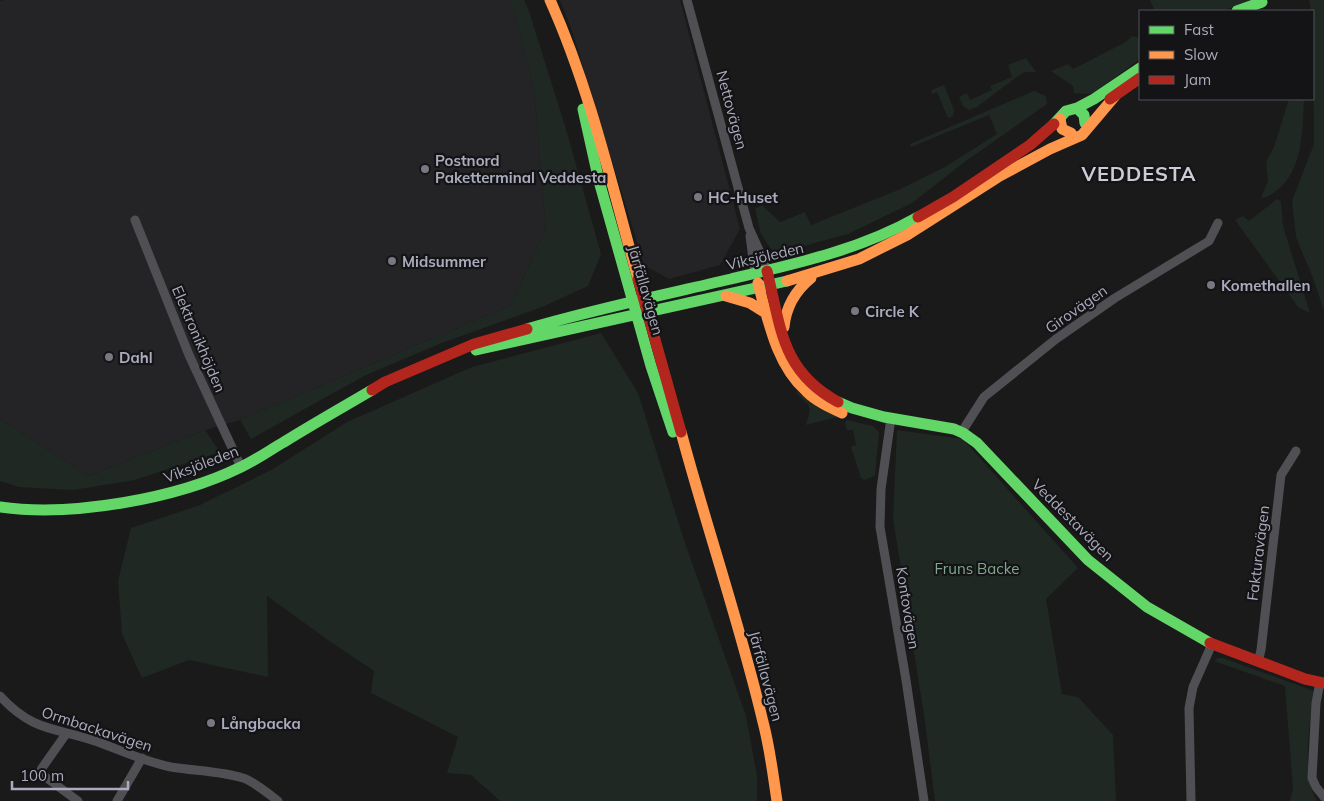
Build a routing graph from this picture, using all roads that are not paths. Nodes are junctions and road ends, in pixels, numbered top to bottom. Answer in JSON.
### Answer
{"nodes":[{"id":1,"x":550,"y":0,"type":"edge"},
{"id":2,"x":687,"y":0,"type":"edge"},
{"id":3,"x":1264,"y":1,"type":"edge"},
{"id":4,"x":1240,"y":10,"type":"edge"},
{"id":5,"x":1248,"y":10,"type":"edge"},
{"id":6,"x":1139,"y":69,"type":"edge"},
{"id":7,"x":1139,"y":79,"type":"edge"},
{"id":8,"x":1115,"y":96,"type":"junction"},
{"id":9,"x":1076,"y":108,"type":"junction"},
{"id":10,"x":1060,"y":119,"type":"junction"},
{"id":11,"x":1084,"y":123,"type":"junction"},
{"id":12,"x":1071,"y":133,"type":"junction"},
{"id":13,"x":998,"y":177,"type":"junction"},
{"id":14,"x":135,"y":220,"type":"dead end"},
{"id":15,"x":1218,"y":222,"type":"dead end"},
{"id":16,"x":761,"y":273,"type":"junction"},
{"id":17,"x":815,"y":275,"type":"junction"},
{"id":18,"x":765,"y":287,"type":"junction"},
{"id":19,"x":724,"y":296,"type":"junction"},
{"id":20,"x":638,"y":300,"type":"junction"},
{"id":21,"x":766,"y":313,"type":"junction"},
{"id":22,"x":643,"y":314,"type":"junction"},
{"id":23,"x":784,"y":339,"type":"junction"},
{"id":24,"x":447,"y":356,"type":"junction"},
{"id":25,"x":891,"y":418,"type":"junction"},
{"id":26,"x":962,"y":432,"type":"junction"},
{"id":27,"x":1296,"y":451,"type":"dead end"},
{"id":28,"x":240,"y":467,"type":"junction"},
{"id":29,"x":0,"y":507,"type":"edge"},
{"id":30,"x":1212,"y":644,"type":"junction"},
{"id":31,"x":1258,"y":662,"type":"junction"},
{"id":32,"x":1322,"y":682,"type":"edge"},
{"id":33,"x":0,"y":696,"type":"edge"},
{"id":34,"x":66,"y":734,"type":"junction"},
{"id":35,"x":142,"y":758,"type":"junction"},
{"id":36,"x":777,"y":795,"type":"edge"},
{"id":37,"x":1324,"y":797,"type":"edge"},
{"id":38,"x":78,"y":801,"type":"edge"},
{"id":39,"x":117,"y":801,"type":"edge"},
{"id":40,"x":278,"y":801,"type":"edge"},
{"id":41,"x":781,"y":801,"type":"edge"},
{"id":42,"x":924,"y":801,"type":"edge"},
{"id":43,"x":1191,"y":801,"type":"edge"}],
"edges":[{"from":1,"to":20,"type":"main road","name":"Järfällavägen"},
{"from":2,"to":16,"type":"street","name":"Nettovägen"},
{"from":3,"to":4,"type":"main road"},
{"from":3,"to":5,"type":"main road"},
{"from":6,"to":9,"type":"main road"},
{"from":7,"to":8,"type":"main road","name":"Viksjöleden"},
{"from":8,"to":11,"type":"main road","name":"Viksjöleden"},
{"from":8,"to":13,"type":"main road","name":"Viksjöleden"},
{"from":9,"to":10,"type":"main road"},
{"from":9,"to":11,"type":"main road"},
{"from":10,"to":12,"type":"main road"},
{"from":10,"to":16,"type":"main road","name":"Viksjöleden"},
{"from":11,"to":12,"type":"main road"},
{"from":12,"to":13,"type":"main road","name":"Viksjöleden"},
{"from":13,"to":17,"type":"main road","name":"Viksjöleden"},
{"from":14,"to":28,"type":"street","name":"Elektronikhöjden"},
{"from":15,"to":26,"type":"street","name":"Girovägen"},
{"from":16,"to":18,"type":"main road","name":"Veddestavägen"},
{"from":16,"to":20,"type":"main road","name":"Viksjöleden"},
{"from":17,"to":18,"type":"main road","name":"Viksjöleden"},
{"from":17,"to":23,"type":"main road"},
{"from":18,"to":19,"type":"main road","name":"Viksjöleden"},
{"from":18,"to":21,"type":"main road","name":"Veddestavägen"},
{"from":18,"to":23,"type":"main road","name":"Veddestavägen"},
{"from":19,"to":21,"type":"main road"},
{"from":19,"to":22,"type":"main road","name":"Viksjöleden"},
{"from":20,"to":22,"type":"main road","name":"Järfällavägen"},
{"from":20,"to":24,"type":"main road","name":"Viksjöleden"},
{"from":21,"to":25,"type":"main road","name":"Veddestavägen"},
{"from":22,"to":24,"type":"main road","name":"Viksjöleden"},
{"from":22,"to":36,"type":"main road","name":"Järfällavägen"},
{"from":23,"to":25,"type":"main road","name":"Veddestavägen"},
{"from":24,"to":28,"type":"main road","name":"Viksjöleden"},
{"from":25,"to":26,"type":"main road","name":"Veddestavägen"},
{"from":25,"to":42,"type":"street","name":"Kontovägen"},
{"from":26,"to":30,"type":"main road","name":"Veddestavägen"},
{"from":27,"to":31,"type":"street","name":"Fakturavägen"},
{"from":28,"to":29,"type":"main road","name":"Viksjöleden"},
{"from":30,"to":31,"type":"main road","name":"Veddestavägen"},
{"from":30,"to":43,"type":"street"},
{"from":31,"to":32,"type":"main road","name":"Veddestavägen"},
{"from":32,"to":37,"type":"street","name":"Veddestavägen"},
{"from":33,"to":34,"type":"street","name":"Ormbackavägen"},
{"from":34,"to":35,"type":"street","name":"Ormbackavägen"},
{"from":34,"to":38,"type":"street"},
{"from":35,"to":39,"type":"street"},
{"from":35,"to":40,"type":"street","name":"Ormbackavägen"},
{"from":36,"to":41,"type":"main road","name":"Järfällavägen"}]}
